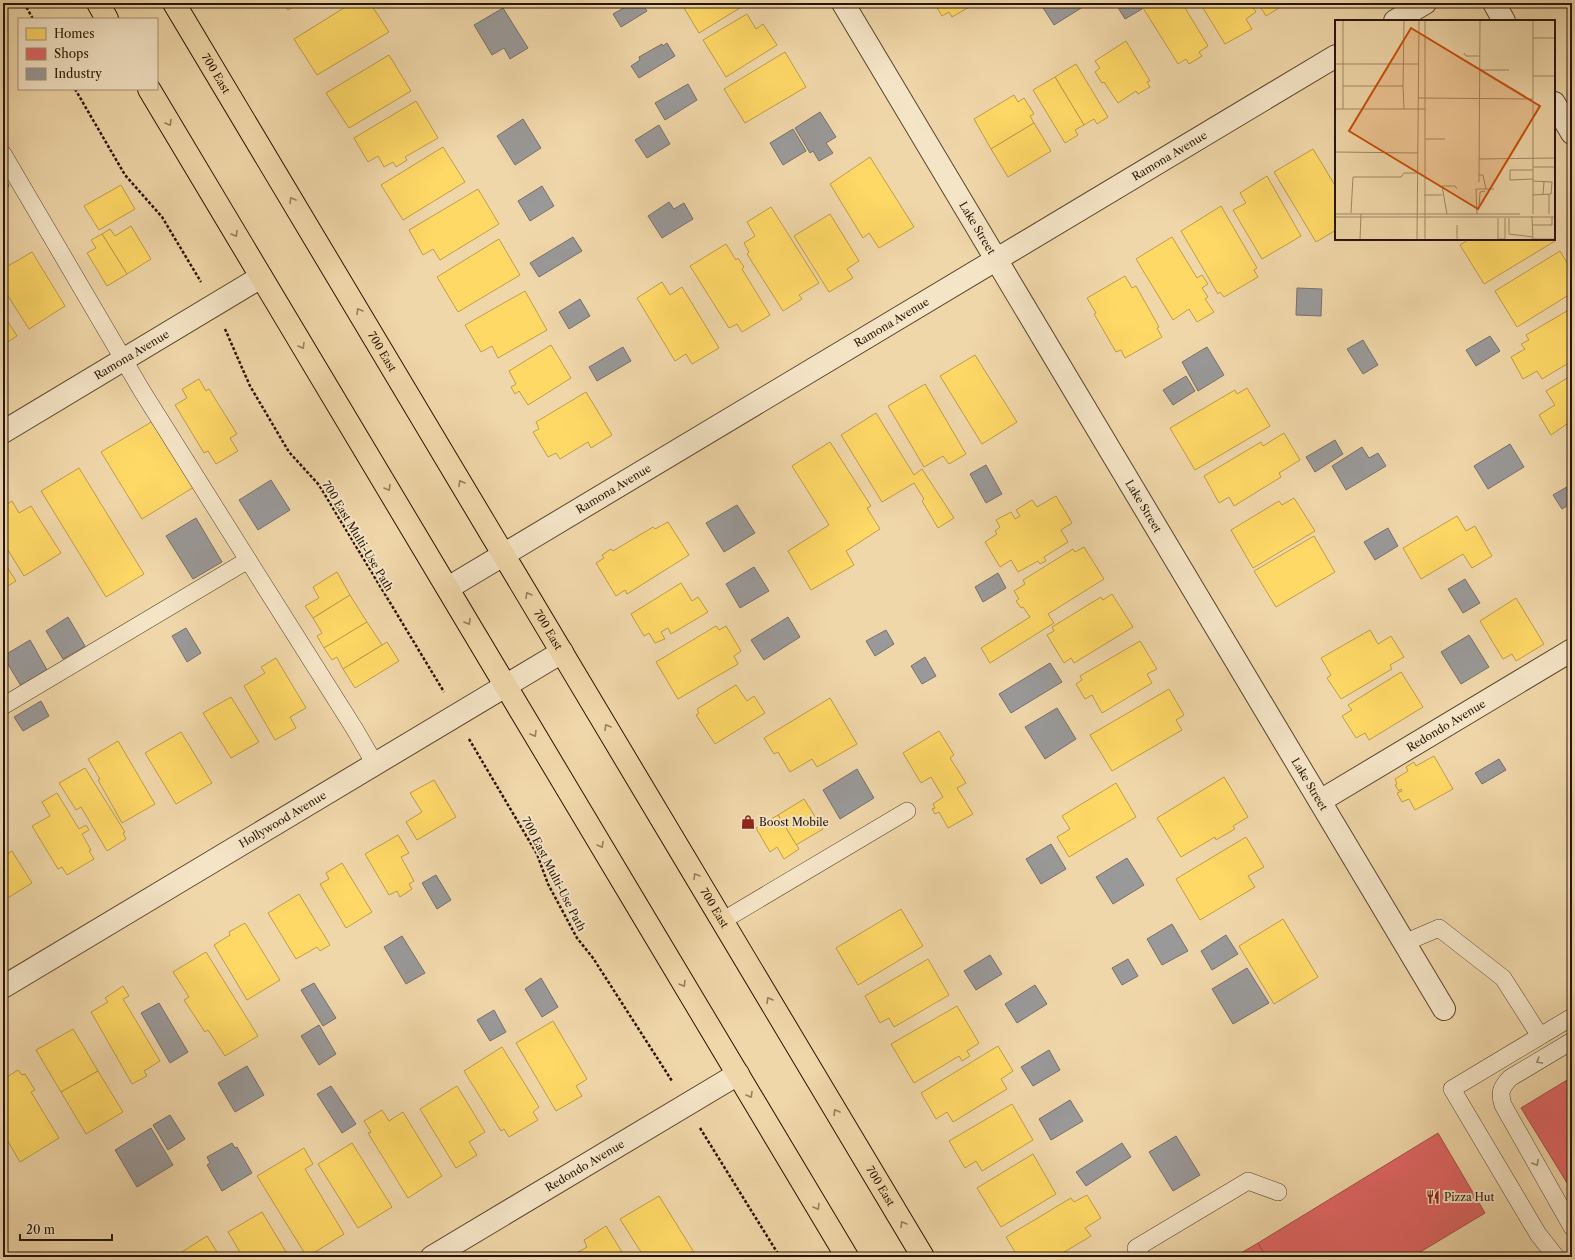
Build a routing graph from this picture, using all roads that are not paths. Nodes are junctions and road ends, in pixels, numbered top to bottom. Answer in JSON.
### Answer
{"nodes":[{"id":1,"x":98,"y":3,"type":"edge"},
{"id":2,"x":174,"y":3,"type":"edge"},
{"id":3,"x":1425,"y":3,"type":"edge"},
{"id":4,"x":1494,"y":3,"type":"edge"},
{"id":5,"x":844,"y":4,"type":"edge"},
{"id":6,"x":106,"y":18,"type":"edge"},
{"id":7,"x":1397,"y":20,"type":"edge"},
{"id":8,"x":1503,"y":20,"type":"edge"},
{"id":9,"x":1335,"y":57,"type":"edge"},
{"id":10,"x":150,"y":90,"type":"edge"},
{"id":11,"x":1555,"y":106,"type":"edge"},
{"id":12,"x":1572,"y":133,"type":"edge"},
{"id":13,"x":3,"y":154,"type":"edge"},
{"id":14,"x":996,"y":260,"type":"junction"},
{"id":15,"x":260,"y":277,"type":"junction"},
{"id":16,"x":123,"y":360,"type":"junction"},
{"id":17,"x":3,"y":432,"type":"edge"},
{"id":18,"x":504,"y":555,"type":"junction"},
{"id":19,"x":248,"y":560,"type":"junction"},
{"id":20,"x":448,"y":588,"type":"junction"},
{"id":21,"x":1572,"y":650,"type":"edge"},
{"id":22,"x":562,"y":652,"type":"junction"},
{"id":23,"x":506,"y":686,"type":"junction"},
{"id":24,"x":3,"y":706,"type":"edge"},
{"id":25,"x":375,"y":764,"type":"junction"},
{"id":26,"x":1320,"y":801,"type":"junction"},
{"id":27,"x":907,"y":811,"type":"dead end"},
{"id":28,"x":722,"y":921,"type":"junction"},
{"id":29,"x":1404,"y":943,"type":"junction"},
{"id":30,"x":3,"y":987,"type":"edge"},
{"id":31,"x":1444,"y":1010,"type":"dead end"},
{"id":32,"x":1572,"y":1017,"type":"edge"},
{"id":33,"x":1540,"y":1036,"type":"junction"},
{"id":34,"x":1572,"y":1041,"type":"edge"},
{"id":35,"x":738,"y":1074,"type":"junction"},
{"id":36,"x":1278,"y":1192,"type":"dead end"},
{"id":37,"x":1572,"y":1227,"type":"edge"},
{"id":38,"x":432,"y":1257,"type":"edge"},
{"id":39,"x":847,"y":1257,"type":"edge"},
{"id":40,"x":923,"y":1257,"type":"edge"},
{"id":41,"x":1142,"y":1257,"type":"edge"},
{"id":42,"x":1556,"y":1257,"type":"edge"}],
"edges":[{"from":1,"to":6,"type":"main road"},
{"from":18,"to":2,"type":"main road","name":"700 East","one_way":true},
{"from":3,"to":7,"type":"street"},
{"from":4,"to":8,"type":"street"},
{"from":5,"to":14,"type":"street","name":"Lake Street"},
{"from":9,"to":14,"type":"street","name":"Ramona Avenue"},
{"from":10,"to":15,"type":"main road","one_way":true},
{"from":11,"to":12,"type":"street"},
{"from":13,"to":16,"type":"lane"},
{"from":14,"to":18,"type":"street","name":"Ramona Avenue"},
{"from":14,"to":26,"type":"street","name":"Lake Street"},
{"from":15,"to":16,"type":"street","name":"Ramona Avenue"},
{"from":15,"to":20,"type":"main road","one_way":true},
{"from":16,"to":17,"type":"street","name":"Ramona Avenue"},
{"from":16,"to":19,"type":"lane"},
{"from":18,"to":20,"type":"street","name":"Ramona Avenue"},
{"from":22,"to":18,"type":"main road","name":"700 East","one_way":true},
{"from":19,"to":24,"type":"lane"},
{"from":19,"to":25,"type":"lane"},
{"from":20,"to":23,"type":"main road","one_way":true},
{"from":21,"to":26,"type":"street","name":"Redondo Avenue"},
{"from":22,"to":23,"type":"street","name":"Hollywood Avenue"},
{"from":28,"to":22,"type":"main road","name":"700 East","one_way":true},
{"from":23,"to":25,"type":"street","name":"Hollywood Avenue"},
{"from":23,"to":35,"type":"main road","one_way":true},
{"from":25,"to":30,"type":"street","name":"Hollywood Avenue"},
{"from":26,"to":29,"type":"street","name":"Lake Street"},
{"from":27,"to":28,"type":"lane"},
{"from":40,"to":28,"type":"main road","name":"700 East","one_way":true},
{"from":29,"to":31,"type":"street","name":"Lake Street"},
{"from":29,"to":33,"type":"lane"},
{"from":32,"to":33,"type":"lane"},
{"from":33,"to":42,"type":"lane"},
{"from":34,"to":37,"type":"lane","one_way":true},
{"from":35,"to":38,"type":"street","name":"Redondo Avenue"},
{"from":35,"to":39,"type":"main road","one_way":true},
{"from":36,"to":41,"type":"lane"}]}
